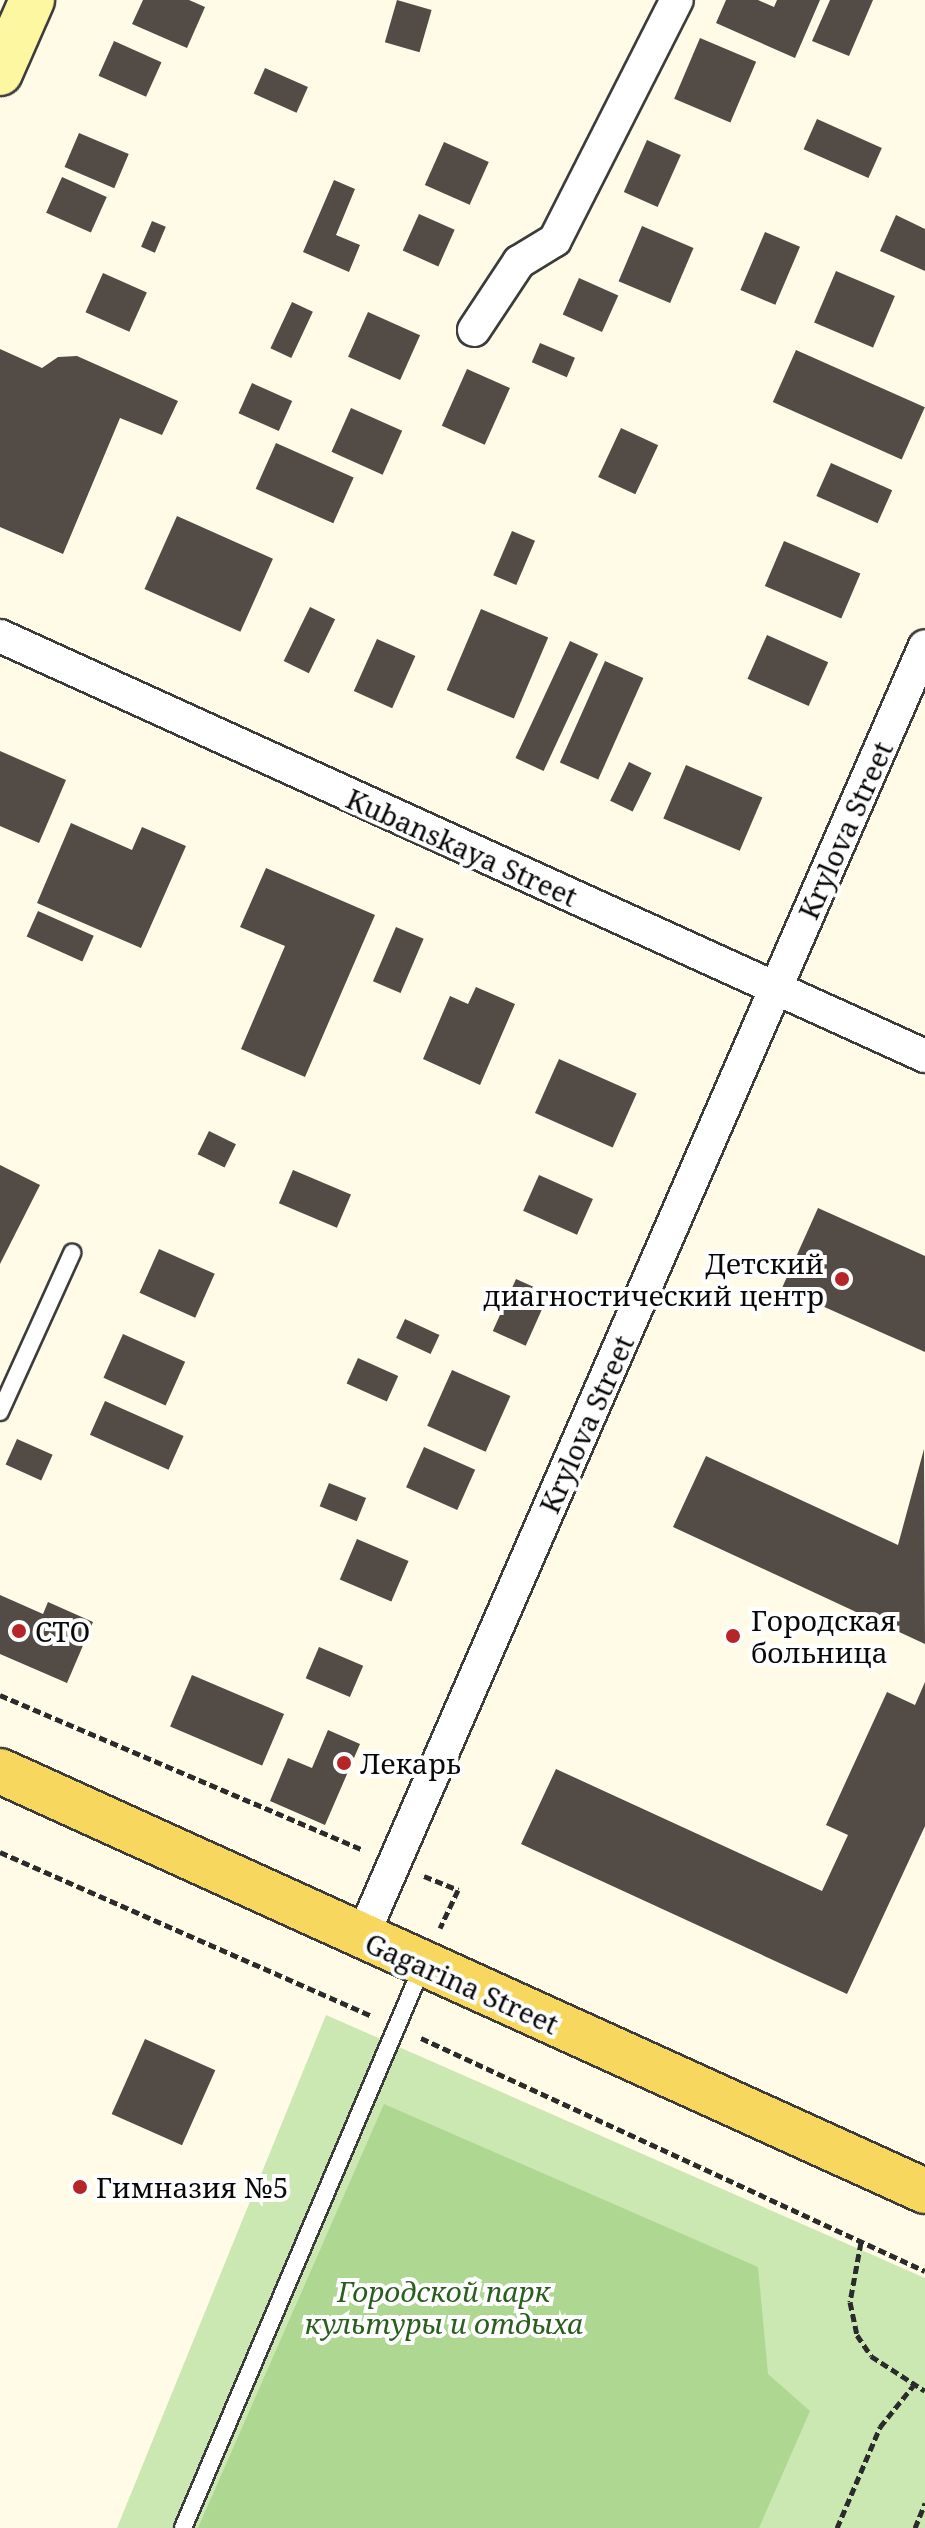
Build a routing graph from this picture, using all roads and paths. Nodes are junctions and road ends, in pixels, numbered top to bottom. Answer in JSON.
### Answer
{"nodes":[{"id":1,"x":32,"y":0,"type":"edge"},
{"id":2,"x":677,"y":0,"type":"edge"},
{"id":3,"x":0,"y":73,"type":"edge"},
{"id":4,"x":474,"y":330,"type":"dead end"},
{"id":5,"x":0,"y":636,"type":"edge"},
{"id":6,"x":925,"y":646,"type":"edge"},
{"id":7,"x":775,"y":989,"type":"junction"},
{"id":8,"x":925,"y":1056,"type":"edge"},
{"id":9,"x":72,"y":1253,"type":"dead end"},
{"id":10,"x":0,"y":1412,"type":"edge"},
{"id":11,"x":0,"y":1695,"type":"edge"},
{"id":12,"x":0,"y":1771,"type":"edge"},
{"id":13,"x":0,"y":1852,"type":"edge"},
{"id":14,"x":394,"y":1864,"type":"junction"},
{"id":15,"x":362,"y":1937,"type":"junction"},
{"id":16,"x":423,"y":1966,"type":"junction"},
{"id":17,"x":397,"y":2027,"type":"junction"},
{"id":18,"x":925,"y":2191,"type":"edge"},
{"id":19,"x":861,"y":2242,"type":"junction"},
{"id":20,"x":925,"y":2271,"type":"edge"},
{"id":21,"x":913,"y":2386,"type":"junction"},
{"id":22,"x":925,"y":2390,"type":"edge"},
{"id":23,"x":925,"y":2503,"type":"edge"},
{"id":24,"x":183,"y":2528,"type":"edge"},
{"id":25,"x":837,"y":2528,"type":"edge"},
{"id":26,"x":915,"y":2528,"type":"edge"}],
"edges":[{"from":1,"to":3,"type":"main road"},
{"from":2,"to":4,"type":"street"},
{"from":5,"to":7,"type":"street","name":"Kubanskaya Street"},
{"from":6,"to":7,"type":"street","name":"Krylova Street"},
{"from":7,"to":8,"type":"street","name":"Kubanskaya Street"},
{"from":7,"to":14,"type":"street","name":"Krylova Street"},
{"from":9,"to":10,"type":"lane"},
{"from":11,"to":14,"type":"path"},
{"from":12,"to":15,"type":"main road","name":"Gagarina Street"},
{"from":13,"to":17,"type":"path"},
{"from":14,"to":15,"type":"street","name":"Krylova Street"},
{"from":14,"to":16,"type":"path"},
{"from":15,"to":16,"type":"main road","name":"Gagarina Street"},
{"from":16,"to":17,"type":"lane"},
{"from":16,"to":18,"type":"main road","name":"Gagarina Street"},
{"from":17,"to":19,"type":"path"},
{"from":17,"to":24,"type":"lane"},
{"from":19,"to":20,"type":"path"},
{"from":19,"to":21,"type":"path"},
{"from":21,"to":22,"type":"path"},
{"from":21,"to":25,"type":"path"},
{"from":23,"to":26,"type":"path"}]}
